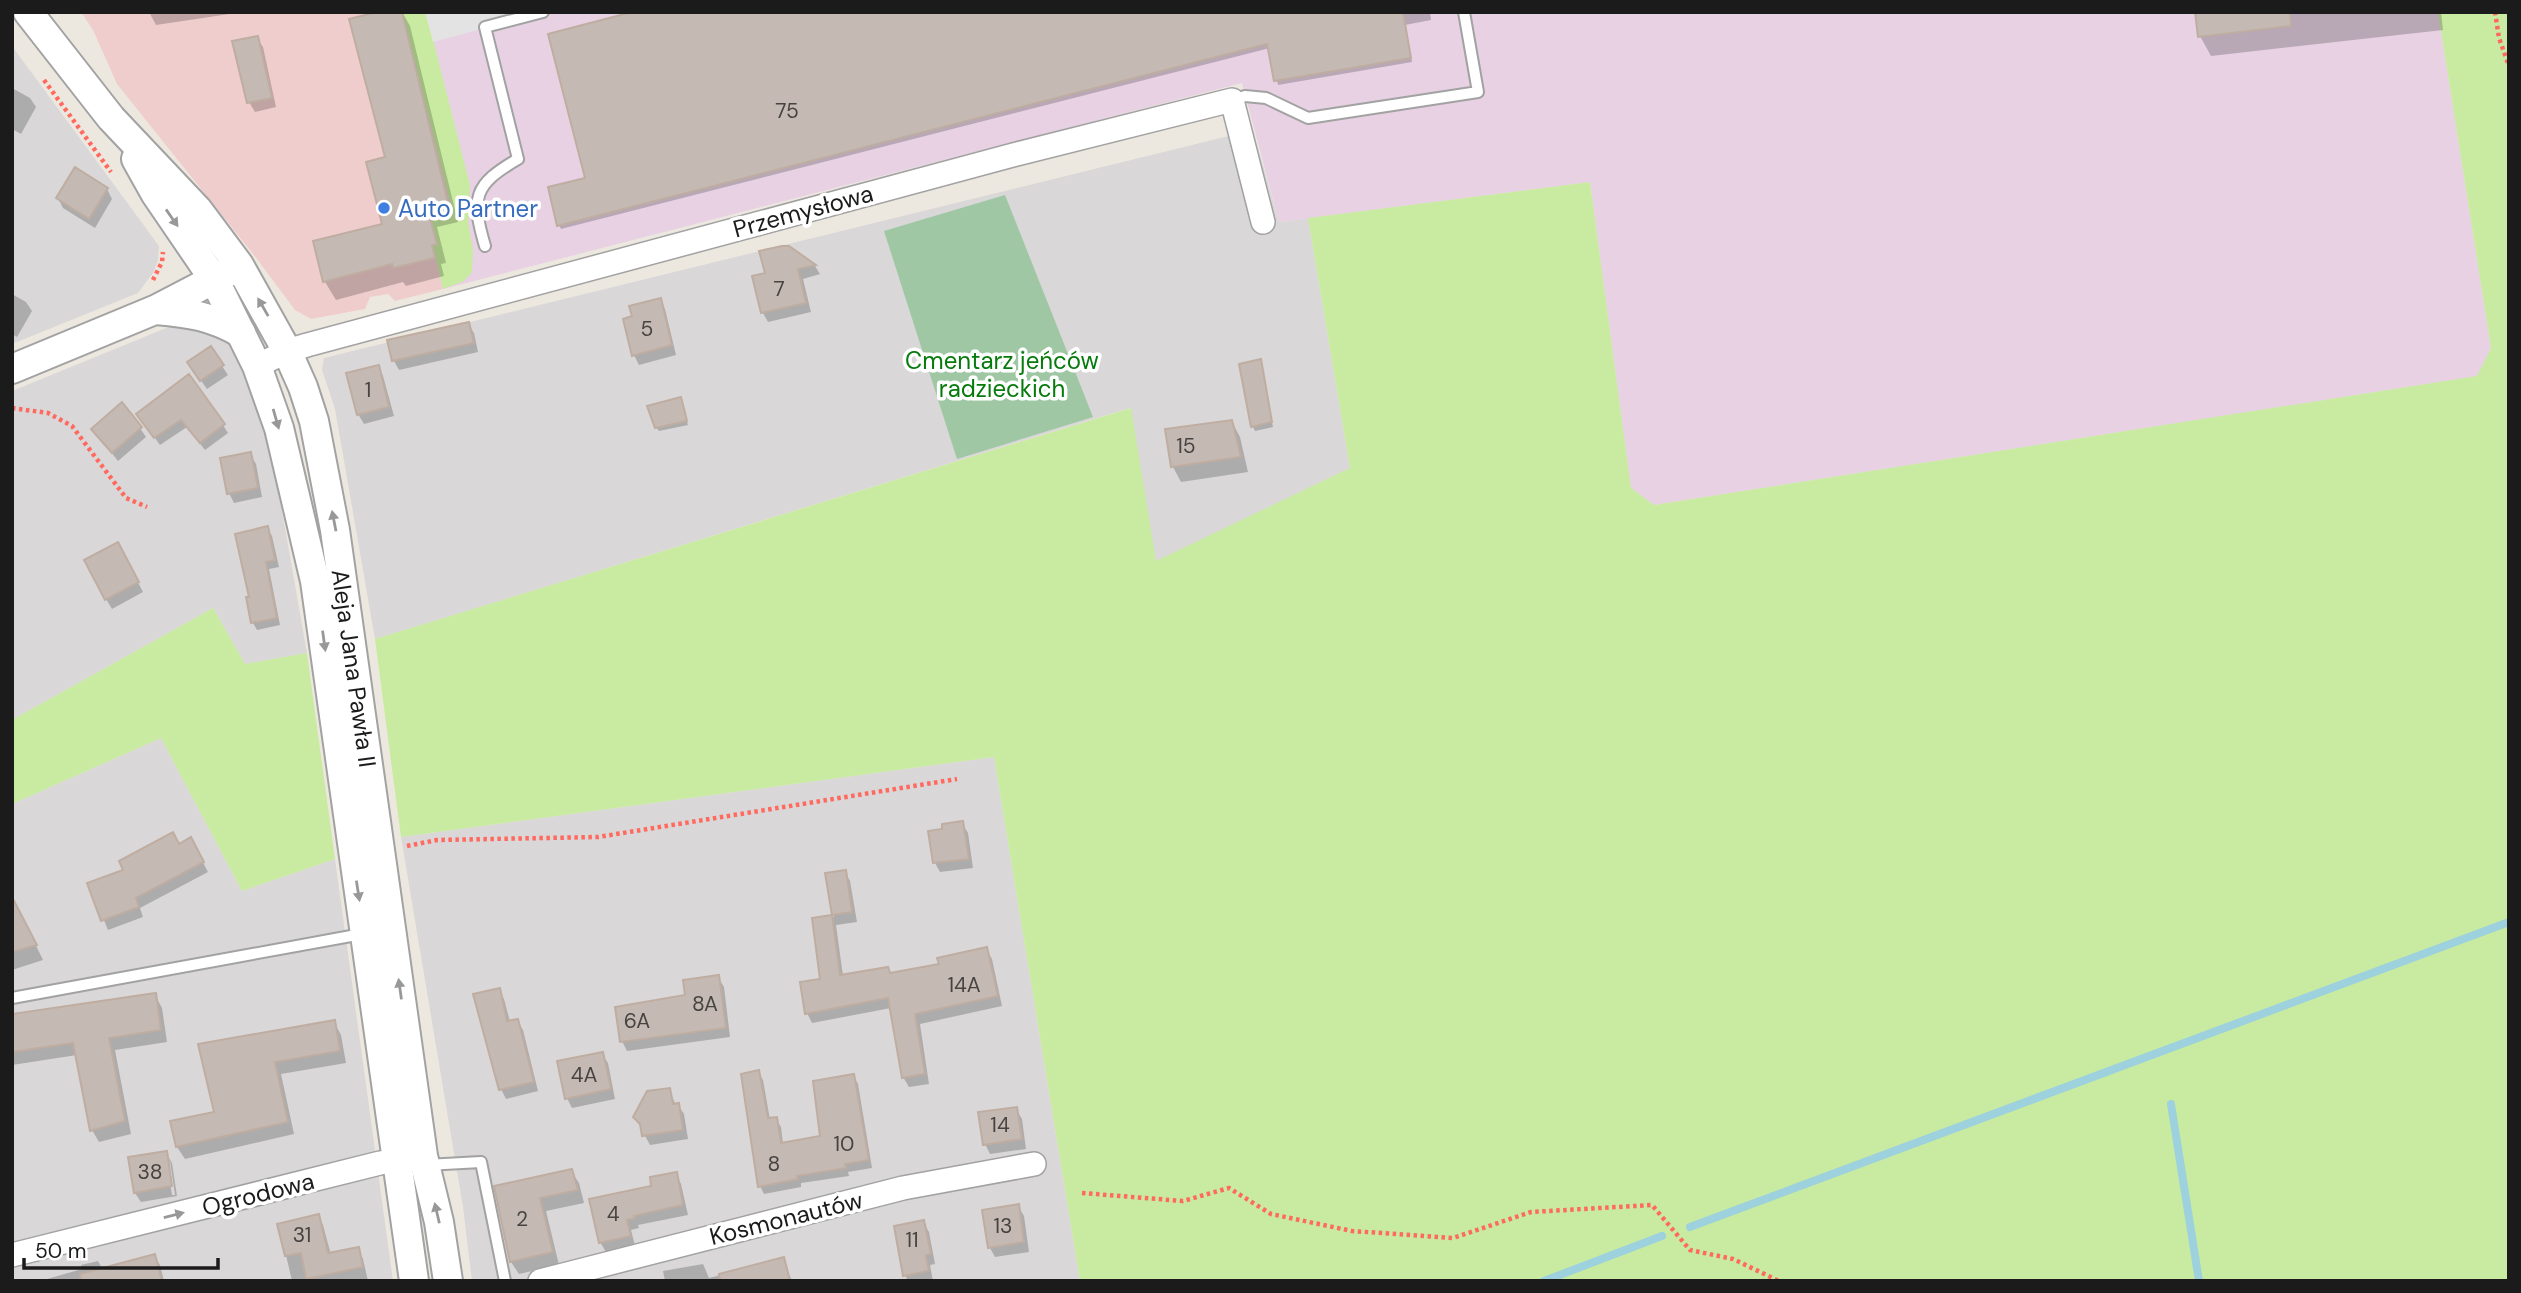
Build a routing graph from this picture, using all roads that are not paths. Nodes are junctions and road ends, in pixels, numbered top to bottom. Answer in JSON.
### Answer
{"nodes":[{"id":1,"x":28,"y":12,"type":"edge"},
{"id":2,"x":543,"y":12,"type":"edge"},
{"id":3,"x":1464,"y":12,"type":"edge"},
{"id":4,"x":1232,"y":100,"type":"junction"},
{"id":5,"x":111,"y":118,"type":"junction"},
{"id":6,"x":1263,"y":222,"type":"dead end"},
{"id":7,"x":485,"y":246,"type":"dead end"},
{"id":8,"x":239,"y":265,"type":"junction"},
{"id":9,"x":215,"y":281,"type":"junction"},
{"id":10,"x":151,"y":298,"type":"junction"},
{"id":11,"x":241,"y":333,"type":"junction"},
{"id":12,"x":288,"y":351,"type":"junction"},
{"id":13,"x":257,"y":366,"type":"junction"},
{"id":14,"x":12,"y":369,"type":"edge"},
{"id":15,"x":381,"y":851,"type":"junction"},
{"id":16,"x":353,"y":856,"type":"junction"},
{"id":17,"x":365,"y":934,"type":"junction"},
{"id":18,"x":12,"y":998,"type":"edge"},
{"id":19,"x":415,"y":1160,"type":"junction"},
{"id":20,"x":1034,"y":1164,"type":"dead end"},
{"id":21,"x":12,"y":1255,"type":"edge"},
{"id":22,"x":414,"y":1281,"type":"edge"},
{"id":23,"x":448,"y":1281,"type":"edge"},
{"id":24,"x":505,"y":1281,"type":"edge"},
{"id":25,"x":540,"y":1281,"type":"edge"}],
"edges":[{"from":1,"to":5,"type":"street","name":"Aleja Jana Pawła II"},
{"from":2,"to":7,"type":"lane"},
{"from":3,"to":4,"type":"lane"},
{"from":4,"to":6,"type":"street"},
{"from":4,"to":12,"type":"street","name":"Przemysłowa"},
{"from":5,"to":8,"type":"street","name":"Aleja Jana Pawła II"},
{"from":5,"to":9,"type":"street","name":"Aleja Jana Pawła II","one_way":true},
{"from":8,"to":9,"type":"street"},
{"from":12,"to":8,"type":"street","name":"Aleja Jana Pawła II","one_way":true},
{"from":9,"to":10,"type":"street"},
{"from":9,"to":11,"type":"street","name":"Aleja Jana Pawła II"},
{"from":10,"to":11,"type":"street"},
{"from":10,"to":14,"type":"street"},
{"from":11,"to":13,"type":"street","name":"Aleja Jana Pawła II"},
{"from":12,"to":13,"type":"street","name":"Przemysłowa"},
{"from":15,"to":12,"type":"street","name":"Aleja Jana Pawła II","one_way":true},
{"from":13,"to":16,"type":"street","name":"Aleja Jana Pawła II","one_way":true},
{"from":15,"to":16,"type":"street"},
{"from":19,"to":15,"type":"street","name":"Aleja Jana Pawła II","one_way":true},
{"from":16,"to":17,"type":"street","name":"Aleja Jana Pawła II","one_way":true},
{"from":17,"to":18,"type":"lane"},
{"from":17,"to":19,"type":"street","name":"Aleja Jana Pawła II"},
{"from":21,"to":19,"type":"street","name":"Ogrodowa","one_way":true},
{"from":19,"to":22,"type":"street","name":"Aleja Jana Pawła II"},
{"from":23,"to":19,"type":"street","name":"Aleja Jana Pawła II","one_way":true},
{"from":19,"to":24,"type":"lane"},
{"from":20,"to":25,"type":"street","name":"Kosmonautów"}]}
